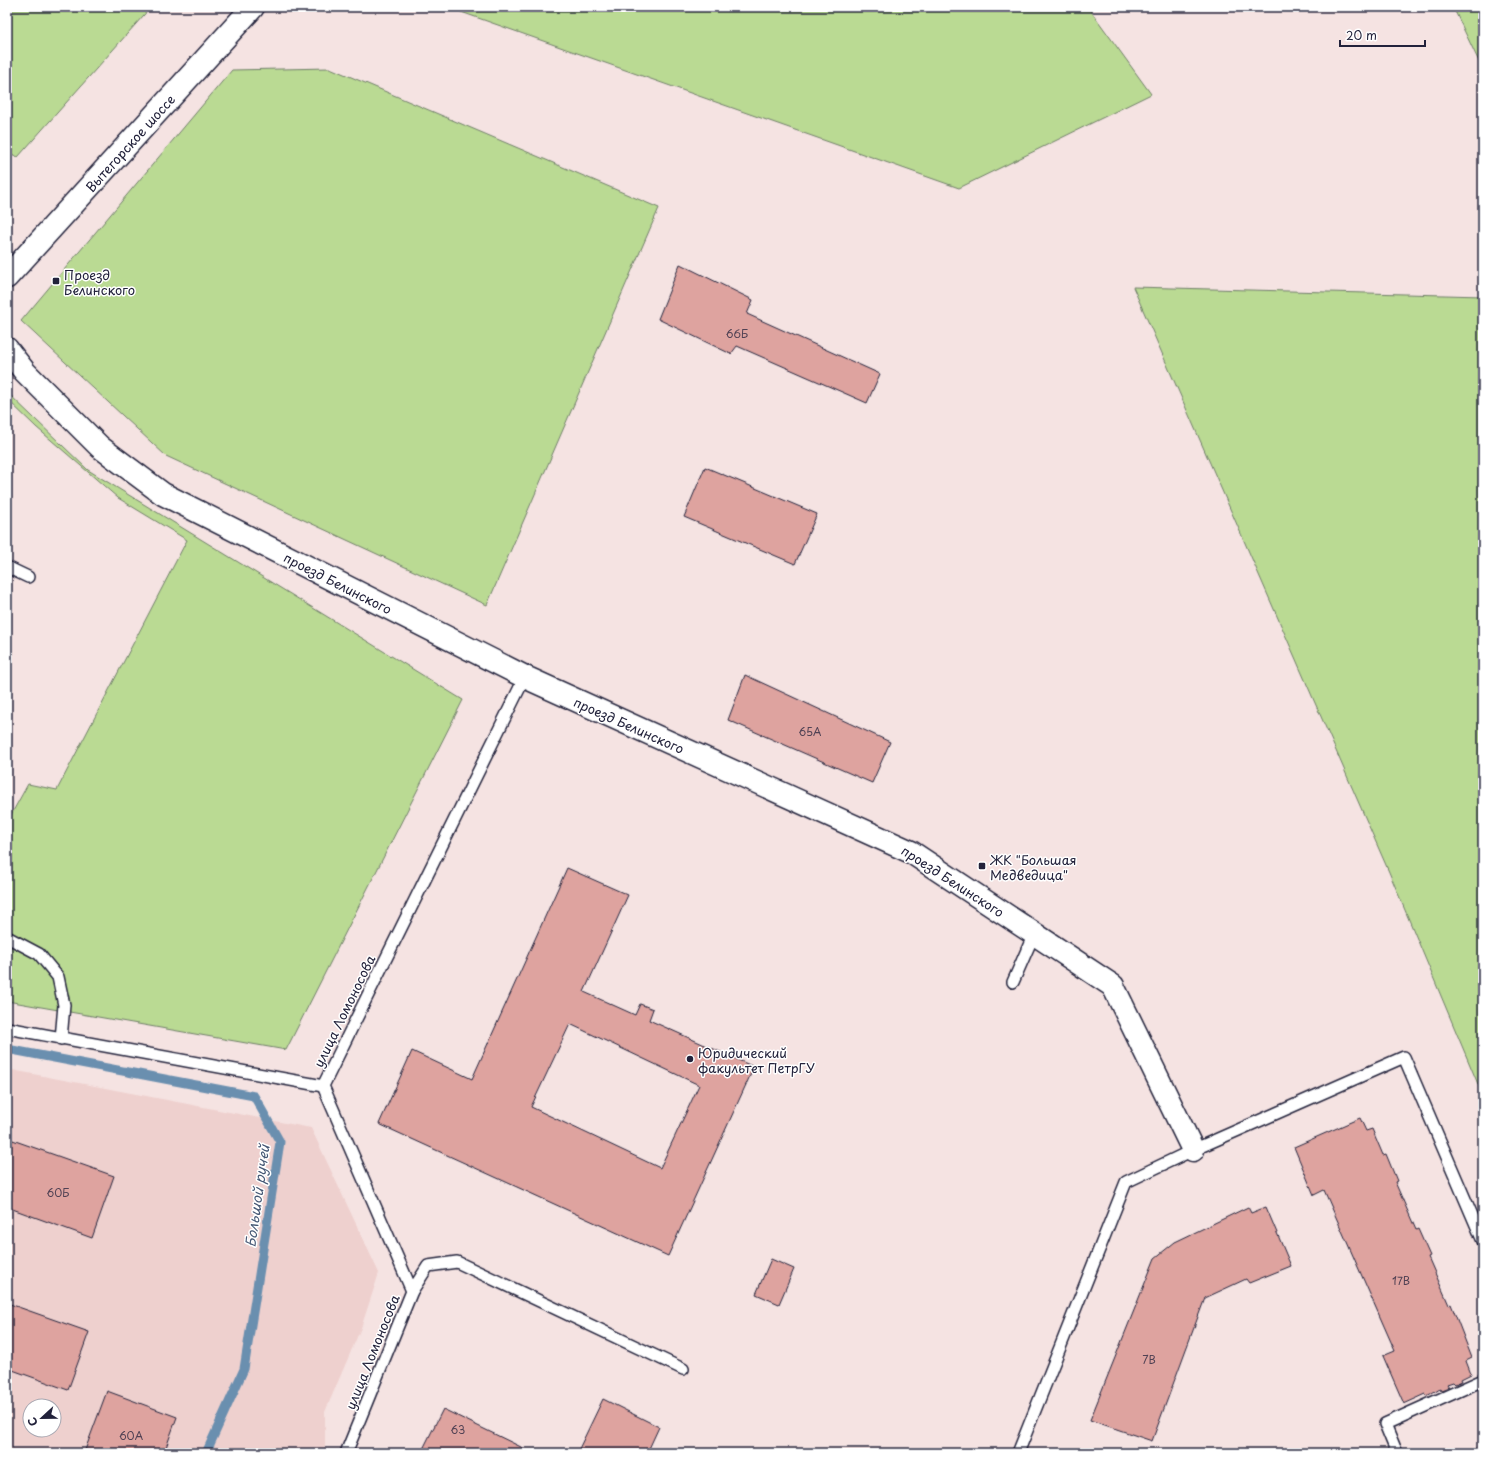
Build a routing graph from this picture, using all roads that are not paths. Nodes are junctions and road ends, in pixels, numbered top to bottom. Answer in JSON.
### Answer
{"nodes":[{"id":1,"x":253,"y":7,"type":"edge"},
{"id":2,"x":7,"y":278,"type":"edge"},
{"id":3,"x":7,"y":349,"type":"edge"},
{"id":4,"x":7,"y":567,"type":"edge"},
{"id":5,"x":28,"y":577,"type":"dead end"},
{"id":6,"x":525,"y":677,"type":"junction"},
{"id":7,"x":1034,"y":934,"type":"junction"},
{"id":8,"x":7,"y":937,"type":"edge"},
{"id":9,"x":1012,"y":982,"type":"dead end"},
{"id":10,"x":7,"y":1028,"type":"edge"},
{"id":11,"x":61,"y":1039,"type":"junction"},
{"id":12,"x":323,"y":1086,"type":"junction"},
{"id":13,"x":1193,"y":1150,"type":"junction"},
{"id":14,"x":1483,"y":1241,"type":"edge"},
{"id":15,"x":412,"y":1291,"type":"junction"},
{"id":16,"x":683,"y":1369,"type":"dead end"},
{"id":17,"x":1483,"y":1380,"type":"edge"},
{"id":18,"x":346,"y":1453,"type":"edge"},
{"id":19,"x":1018,"y":1453,"type":"edge"},
{"id":20,"x":1397,"y":1453,"type":"edge"}],
"edges":[{"from":1,"to":2,"type":"street","name":"Вытегорское шоссе"},
{"from":3,"to":6,"type":"street","name":"проезд Белинского"},
{"from":4,"to":5,"type":"lane"},
{"from":6,"to":7,"type":"street","name":"проезд Белинского"},
{"from":6,"to":12,"type":"lane","name":"улица Ломоносова"},
{"from":7,"to":9,"type":"lane"},
{"from":7,"to":13,"type":"street","name":"проезд Белинского"},
{"from":8,"to":11,"type":"lane"},
{"from":10,"to":11,"type":"lane"},
{"from":11,"to":12,"type":"lane"},
{"from":12,"to":15,"type":"lane","name":"улица Ломоносова"},
{"from":13,"to":14,"type":"lane"},
{"from":13,"to":19,"type":"lane"},
{"from":15,"to":16,"type":"lane"},
{"from":15,"to":18,"type":"lane","name":"улица Ломоносова"},
{"from":17,"to":20,"type":"lane"}]}
